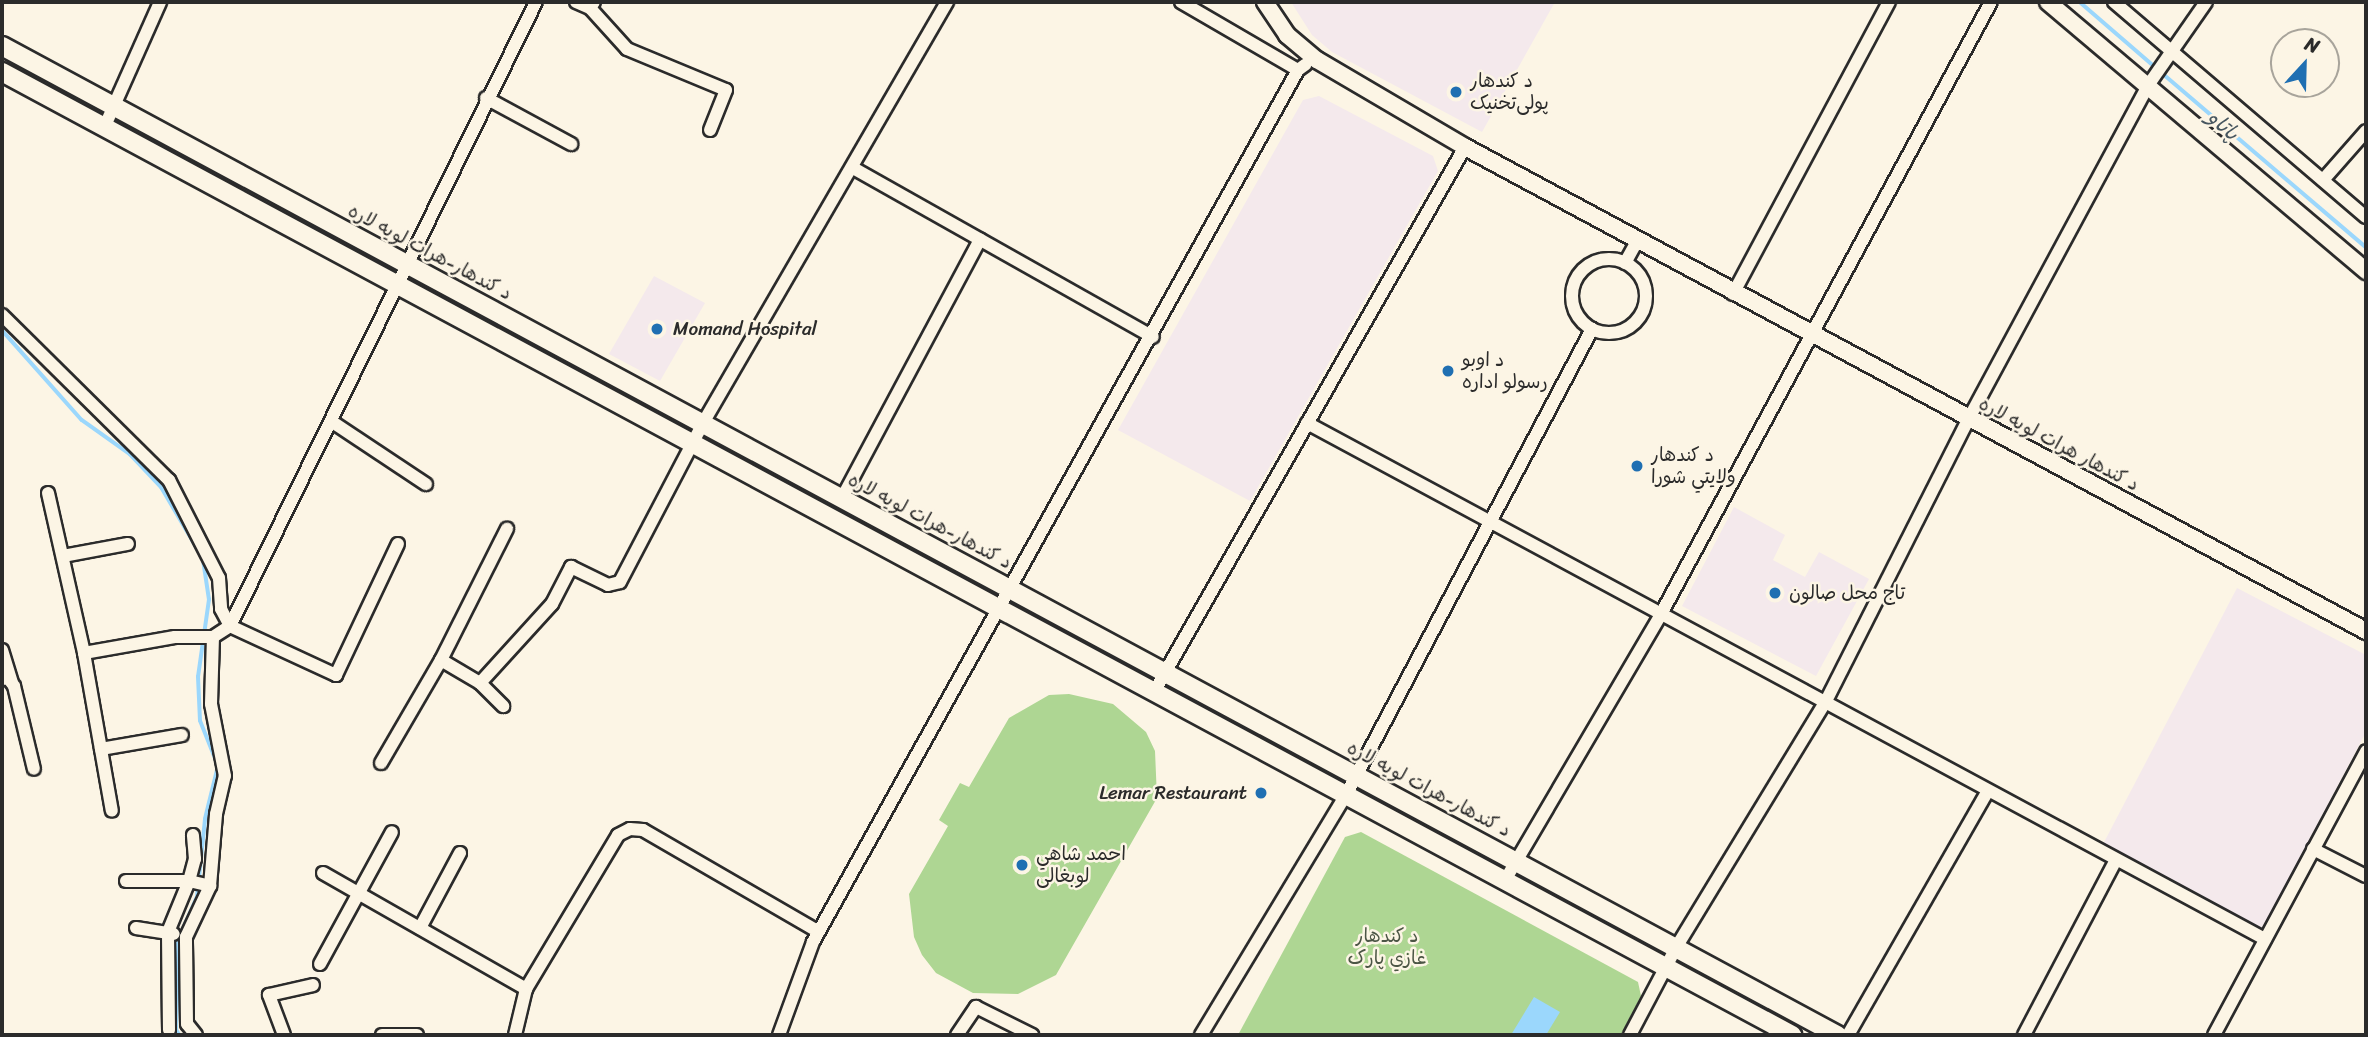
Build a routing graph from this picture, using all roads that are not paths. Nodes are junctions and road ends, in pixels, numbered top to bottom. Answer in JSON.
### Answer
{"nodes":[{"id":1,"x":160,"y":2,"type":"edge"},
{"id":2,"x":536,"y":2,"type":"edge"},
{"id":3,"x":576,"y":2,"type":"edge"},
{"id":4,"x":947,"y":2,"type":"edge"},
{"id":5,"x":1181,"y":2,"type":"edge"},
{"id":6,"x":1265,"y":2,"type":"edge"},
{"id":7,"x":1889,"y":2,"type":"edge"},
{"id":8,"x":1991,"y":2,"type":"edge"},
{"id":9,"x":2048,"y":2,"type":"edge"},
{"id":10,"x":2113,"y":2,"type":"edge"},
{"id":11,"x":2206,"y":2,"type":"edge"},
{"id":12,"x":592,"y":5,"type":"edge"},
{"id":13,"x":2,"y":46,"type":"edge"},
{"id":14,"x":2168,"y":55,"type":"junction"},
{"id":15,"x":1314,"y":57,"type":"junction"},
{"id":16,"x":1298,"y":69,"type":"junction"},
{"id":17,"x":2,"y":72,"type":"edge"},
{"id":18,"x":2147,"y":87,"type":"junction"},
{"id":19,"x":486,"y":98,"type":"junction"},
{"id":20,"x":116,"y":108,"type":"junction"},
{"id":21,"x":104,"y":128,"type":"junction"},
{"id":22,"x":710,"y":130,"type":"dead end"},
{"id":23,"x":2366,"y":131,"type":"edge"},
{"id":24,"x":570,"y":144,"type":"dead end"},
{"id":25,"x":1465,"y":147,"type":"junction"},
{"id":26,"x":853,"y":169,"type":"junction"},
{"id":27,"x":2323,"y":180,"type":"junction"},
{"id":28,"x":2366,"y":217,"type":"edge"},
{"id":29,"x":980,"y":240,"type":"junction"},
{"id":30,"x":1637,"y":241,"type":"junction"},
{"id":31,"x":1625,"y":263,"type":"junction"},
{"id":32,"x":408,"y":264,"type":"junction"},
{"id":33,"x":2366,"y":271,"type":"edge"},
{"id":34,"x":397,"y":284,"type":"junction"},
{"id":35,"x":1733,"y":293,"type":"junction"},
{"id":36,"x":2,"y":315,"type":"edge"},
{"id":37,"x":1592,"y":329,"type":"junction"},
{"id":38,"x":1812,"y":335,"type":"junction"},
{"id":39,"x":1153,"y":337,"type":"junction"},
{"id":40,"x":1968,"y":420,"type":"junction"},
{"id":41,"x":331,"y":421,"type":"junction"},
{"id":42,"x":1307,"y":423,"type":"junction"},
{"id":43,"x":703,"y":424,"type":"junction"},
{"id":44,"x":693,"y":444,"type":"junction"},
{"id":45,"x":426,"y":484,"type":"dead end"},
{"id":46,"x":48,"y":493,"type":"dead end"},
{"id":47,"x":842,"y":498,"type":"junction"},
{"id":48,"x":1490,"y":522,"type":"junction"},
{"id":49,"x":508,"y":529,"type":"dead end"},
{"id":50,"x":128,"y":544,"type":"dead end"},
{"id":51,"x":398,"y":544,"type":"dead end"},
{"id":52,"x":63,"y":556,"type":"junction"},
{"id":53,"x":1010,"y":588,"type":"junction"},
{"id":54,"x":998,"y":608,"type":"junction"},
{"id":55,"x":1661,"y":614,"type":"junction"},
{"id":56,"x":230,"y":626,"type":"junction"},
{"id":57,"x":2366,"y":631,"type":"edge"},
{"id":58,"x":213,"y":636,"type":"junction"},
{"id":59,"x":2,"y":650,"type":"edge"},
{"id":60,"x":84,"y":653,"type":"junction"},
{"id":61,"x":441,"y":660,"type":"junction"},
{"id":62,"x":1166,"y":671,"type":"junction"},
{"id":63,"x":7,"y":680,"type":"edge"},
{"id":64,"x":480,"y":683,"type":"junction"},
{"id":65,"x":1154,"y":692,"type":"junction"},
{"id":66,"x":1825,"y":703,"type":"junction"},
{"id":67,"x":503,"y":706,"type":"dead end"},
{"id":68,"x":182,"y":735,"type":"dead end"},
{"id":69,"x":101,"y":749,"type":"junction"},
{"id":70,"x":2366,"y":751,"type":"edge"},
{"id":71,"x":381,"y":763,"type":"dead end"},
{"id":72,"x":34,"y":769,"type":"dead end"},
{"id":73,"x":1356,"y":775,"type":"junction"},
{"id":74,"x":1988,"y":791,"type":"junction"},
{"id":75,"x":1346,"y":795,"type":"junction"},
{"id":76,"x":112,"y":811,"type":"dead end"},
{"id":77,"x":392,"y":832,"type":"dead end"},
{"id":78,"x":193,"y":835,"type":"dead end"},
{"id":79,"x":2314,"y":849,"type":"junction"},
{"id":80,"x":460,"y":853,"type":"dead end"},
{"id":81,"x":1516,"y":859,"type":"junction"},
{"id":82,"x":2116,"y":860,"type":"junction"},
{"id":83,"x":323,"y":873,"type":"dead end"},
{"id":84,"x":2366,"y":876,"type":"edge"},
{"id":85,"x":126,"y":881,"type":"dead end"},
{"id":86,"x":189,"y":881,"type":"junction"},
{"id":87,"x":1504,"y":882,"type":"junction"},
{"id":88,"x":210,"y":886,"type":"junction"},
{"id":89,"x":360,"y":894,"type":"junction"},
{"id":90,"x":136,"y":928,"type":"dead end"},
{"id":91,"x":420,"y":928,"type":"junction"},
{"id":92,"x":168,"y":932,"type":"junction"},
{"id":93,"x":819,"y":932,"type":"junction"},
{"id":94,"x":186,"y":937,"type":"junction"},
{"id":95,"x":2265,"y":939,"type":"junction"},
{"id":96,"x":1677,"y":946,"type":"junction"},
{"id":97,"x":320,"y":964,"type":"dead end"},
{"id":98,"x":1666,"y":968,"type":"junction"},
{"id":99,"x":313,"y":985,"type":"dead end"},
{"id":100,"x":526,"y":989,"type":"junction"},
{"id":101,"x":169,"y":1030,"type":"dead end"},
{"id":102,"x":196,"y":1035,"type":"edge"},
{"id":103,"x":285,"y":1035,"type":"edge"},
{"id":104,"x":382,"y":1035,"type":"edge"},
{"id":105,"x":417,"y":1035,"type":"edge"},
{"id":106,"x":515,"y":1035,"type":"edge"},
{"id":107,"x":779,"y":1035,"type":"edge"},
{"id":108,"x":957,"y":1035,"type":"edge"},
{"id":109,"x":1032,"y":1035,"type":"edge"},
{"id":110,"x":1201,"y":1035,"type":"edge"},
{"id":111,"x":1630,"y":1035,"type":"edge"},
{"id":112,"x":1792,"y":1035,"type":"edge"},
{"id":113,"x":1837,"y":1035,"type":"edge"},
{"id":114,"x":1848,"y":1035,"type":"edge"},
{"id":115,"x":2024,"y":1035,"type":"edge"},
{"id":116,"x":2214,"y":1035,"type":"edge"}],
"edges":[{"from":1,"to":20,"type":"street"},
{"from":2,"to":19,"type":"street"},
{"from":3,"to":12,"type":"street"},
{"from":4,"to":26,"type":"street"},
{"from":5,"to":16,"type":"street"},
{"from":6,"to":15,"type":"main road","name":"د کندهار هرات لویه لاره"},
{"from":7,"to":35,"type":"street"},
{"from":8,"to":38,"type":"street"},
{"from":9,"to":18,"type":"main road"},
{"from":10,"to":14,"type":"street"},
{"from":11,"to":14,"type":"street"},
{"from":12,"to":22,"type":"street"},
{"from":13,"to":20,"type":"highway","name":"د کندهار-هرات لويه لاره"},
{"from":14,"to":18,"type":"street"},
{"from":14,"to":27,"type":"street"},
{"from":15,"to":16,"type":"street"},
{"from":15,"to":25,"type":"main road","name":"د کندهار هرات لویه لاره"},
{"from":16,"to":39,"type":"street"},
{"from":17,"to":21,"type":"highway"},
{"from":18,"to":33,"type":"main road"},
{"from":18,"to":40,"type":"street"},
{"from":19,"to":24,"type":"street"},
{"from":19,"to":32,"type":"street"},
{"from":20,"to":21,"type":"street"},
{"from":20,"to":32,"type":"highway","name":"د کندهار-هرات لويه لاره"},
{"from":21,"to":34,"type":"highway"},
{"from":23,"to":27,"type":"street"},
{"from":25,"to":30,"type":"main road","name":"د کندهار هرات لویه لاره"},
{"from":25,"to":42,"type":"street"},
{"from":26,"to":29,"type":"street"},
{"from":26,"to":43,"type":"street"},
{"from":27,"to":28,"type":"street"},
{"from":29,"to":39,"type":"street"},
{"from":29,"to":47,"type":"street"},
{"from":30,"to":31,"type":"street"},
{"from":30,"to":35,"type":"main road","name":"د کندهار هرات لویه لاره"},
{"from":31,"to":37,"type":"street"},
{"from":31,"to":37,"type":"street"},
{"from":32,"to":34,"type":"street"},
{"from":32,"to":43,"type":"highway","name":"د کندهار-هرات لويه لاره"},
{"from":34,"to":41,"type":"street"},
{"from":34,"to":44,"type":"highway"},
{"from":35,"to":38,"type":"main road","name":"د کندهار هرات لویه لاره"},
{"from":36,"to":56,"type":"street"},
{"from":37,"to":48,"type":"street"},
{"from":38,"to":40,"type":"main road","name":"د کندهار هرات لویه لاره"},
{"from":38,"to":55,"type":"street"},
{"from":39,"to":53,"type":"street"},
{"from":40,"to":57,"type":"main road","name":"د کندهار هرات لویه لاره"},
{"from":40,"to":66,"type":"street"},
{"from":41,"to":45,"type":"street"},
{"from":41,"to":56,"type":"street"},
{"from":42,"to":48,"type":"street"},
{"from":42,"to":62,"type":"street"},
{"from":43,"to":44,"type":"street"},
{"from":43,"to":47,"type":"highway","name":"د کندهار-هرات لويه لاره"},
{"from":44,"to":54,"type":"highway"},
{"from":44,"to":64,"type":"street"},
{"from":46,"to":52,"type":"street"},
{"from":47,"to":53,"type":"highway","name":"د کندهار-هرات لويه لاره"},
{"from":48,"to":55,"type":"street"},
{"from":48,"to":73,"type":"street"},
{"from":49,"to":61,"type":"street"},
{"from":50,"to":52,"type":"street"},
{"from":51,"to":56,"type":"street"},
{"from":52,"to":60,"type":"street"},
{"from":53,"to":54,"type":"street"},
{"from":53,"to":62,"type":"highway","name":"د کندهار-هرات لويه لاره"},
{"from":54,"to":65,"type":"highway"},
{"from":54,"to":93,"type":"street"},
{"from":55,"to":66,"type":"street"},
{"from":55,"to":81,"type":"street"},
{"from":56,"to":58,"type":"street"},
{"from":58,"to":60,"type":"street"},
{"from":58,"to":88,"type":"street"},
{"from":59,"to":63,"type":"street"},
{"from":60,"to":69,"type":"street"},
{"from":61,"to":64,"type":"street"},
{"from":61,"to":71,"type":"street"},
{"from":62,"to":65,"type":"street"},
{"from":62,"to":73,"type":"highway","name":"د کندهار-هرات لويه لاره"},
{"from":63,"to":72,"type":"street"},
{"from":64,"to":67,"type":"street"},
{"from":65,"to":75,"type":"highway"},
{"from":66,"to":74,"type":"street"},
{"from":66,"to":96,"type":"street"},
{"from":68,"to":69,"type":"street"},
{"from":69,"to":76,"type":"street"},
{"from":70,"to":79,"type":"street"},
{"from":73,"to":75,"type":"street"},
{"from":73,"to":81,"type":"highway","name":"د کندهار-هرات لويه لاره"},
{"from":74,"to":82,"type":"street"},
{"from":74,"to":114,"type":"street"},
{"from":75,"to":87,"type":"highway"},
{"from":75,"to":110,"type":"street"},
{"from":77,"to":89,"type":"street"},
{"from":78,"to":86,"type":"street"},
{"from":79,"to":84,"type":"street"},
{"from":79,"to":95,"type":"street"},
{"from":80,"to":91,"type":"street"},
{"from":81,"to":87,"type":"street"},
{"from":81,"to":96,"type":"highway","name":"د کندهار-هرات لويه لاره"},
{"from":82,"to":95,"type":"street"},
{"from":82,"to":115,"type":"street"},
{"from":83,"to":89,"type":"street"},
{"from":85,"to":86,"type":"street"},
{"from":86,"to":88,"type":"street"},
{"from":86,"to":92,"type":"street"},
{"from":87,"to":98,"type":"highway"},
{"from":88,"to":94,"type":"street"},
{"from":89,"to":91,"type":"street"},
{"from":89,"to":97,"type":"street"},
{"from":90,"to":92,"type":"street"},
{"from":91,"to":100,"type":"street"},
{"from":92,"to":94,"type":"street"},
{"from":92,"to":101,"type":"street"},
{"from":93,"to":100,"type":"street"},
{"from":93,"to":107,"type":"street"},
{"from":94,"to":102,"type":"street"},
{"from":95,"to":116,"type":"street"},
{"from":96,"to":98,"type":"street"},
{"from":96,"to":113,"type":"highway","name":"د کندهار-هرات لويه لاره"},
{"from":98,"to":111,"type":"street"},
{"from":98,"to":112,"type":"highway"},
{"from":99,"to":103,"type":"street"},
{"from":100,"to":106,"type":"street"},
{"from":104,"to":105,"type":"street"},
{"from":108,"to":109,"type":"street"}]}
